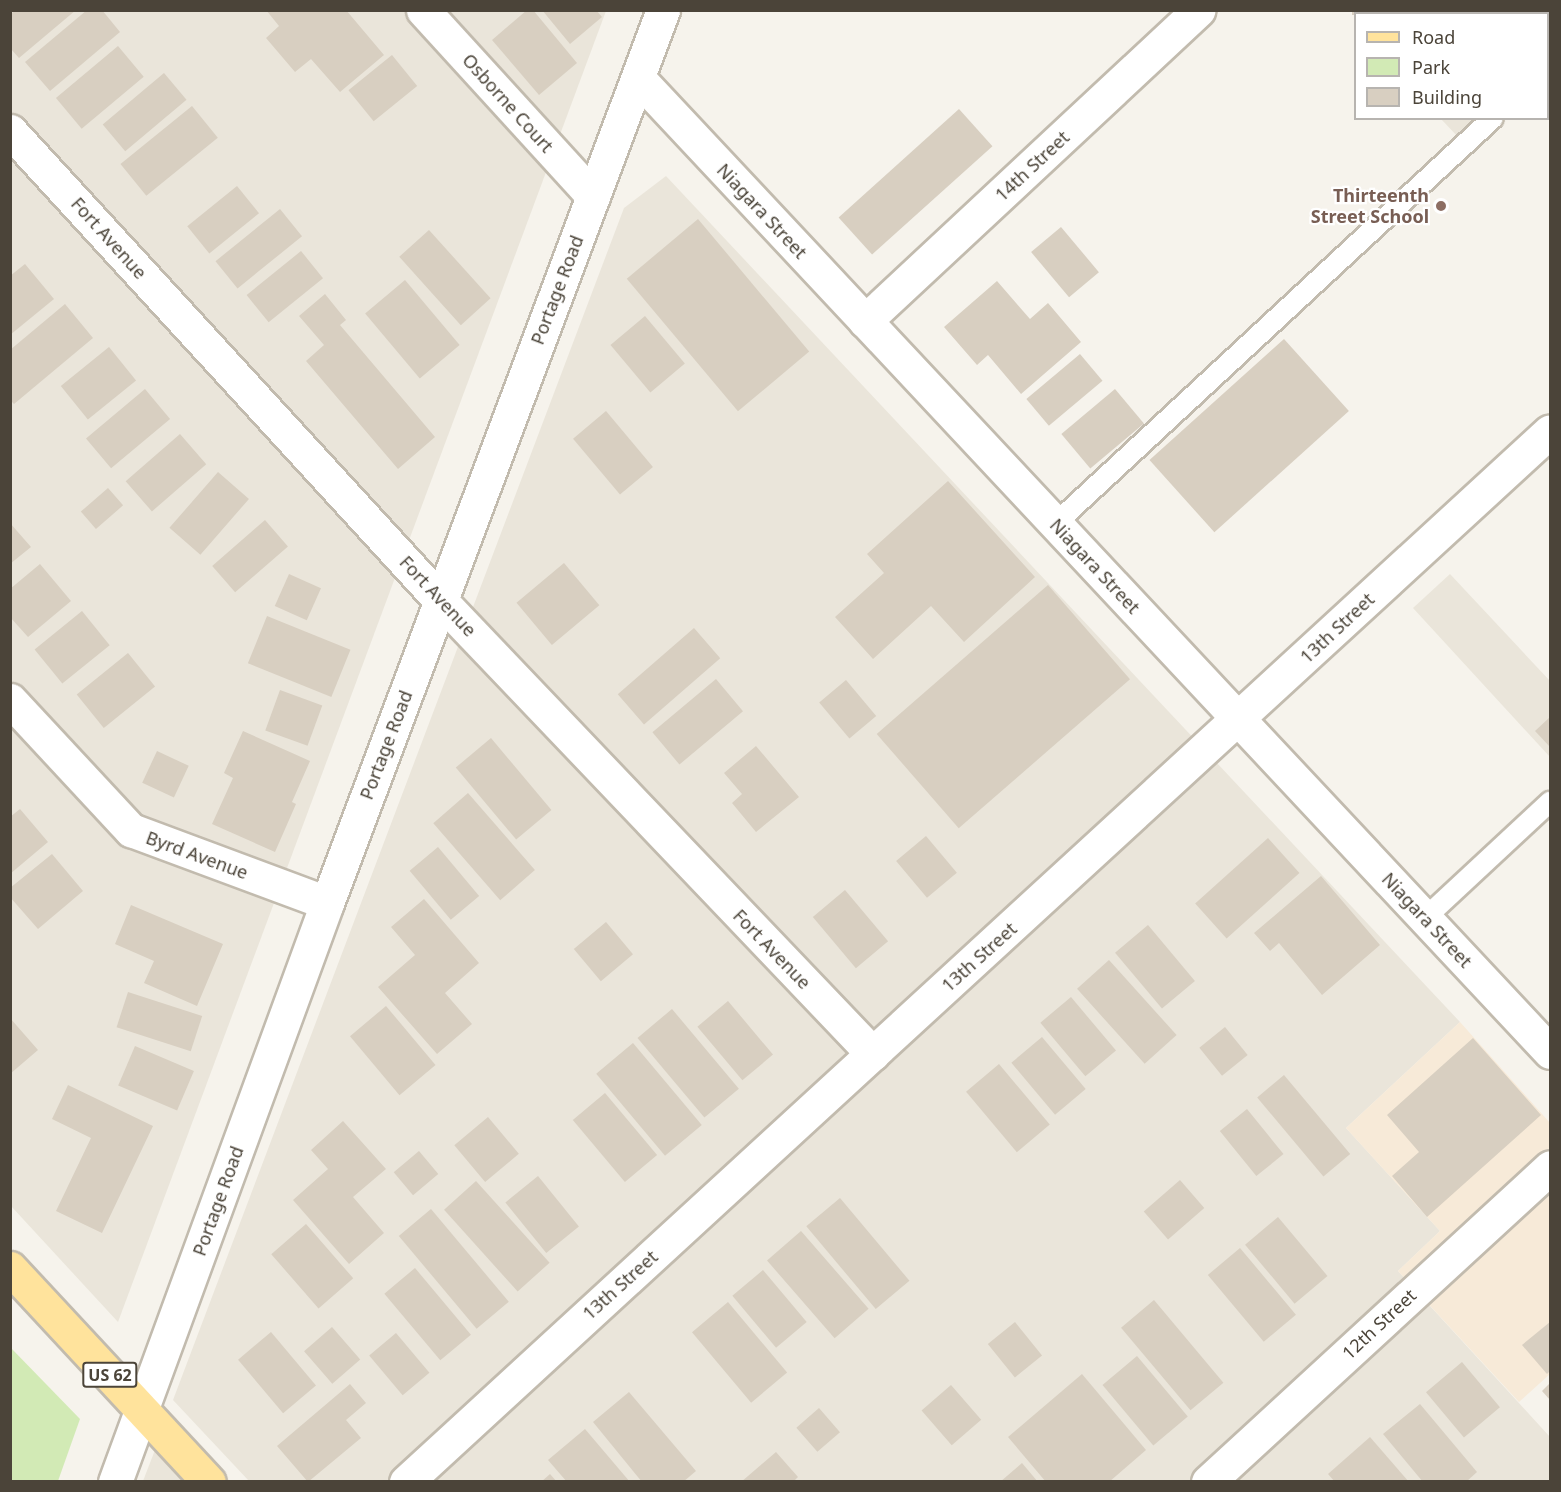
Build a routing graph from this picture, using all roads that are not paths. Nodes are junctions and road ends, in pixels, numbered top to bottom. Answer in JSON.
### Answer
{"nodes":[{"id":1,"x":423,"y":10,"type":"edge"},
{"id":2,"x":663,"y":10,"type":"edge"},
{"id":3,"x":1200,"y":10,"type":"edge"},
{"id":4,"x":639,"y":79,"type":"junction"},
{"id":5,"x":1491,"y":120,"type":"edge"},
{"id":6,"x":10,"y":131,"type":"edge"},
{"id":7,"x":593,"y":196,"type":"junction"},
{"id":8,"x":865,"y":321,"type":"junction"},
{"id":9,"x":1551,"y":431,"type":"edge"},
{"id":10,"x":1055,"y":524,"type":"junction"},
{"id":11,"x":441,"y":600,"type":"junction"},
{"id":12,"x":10,"y":700,"type":"edge"},
{"id":13,"x":1239,"y":719,"type":"junction"},
{"id":14,"x":1551,"y":802,"type":"edge"},
{"id":15,"x":327,"y":903,"type":"junction"},
{"id":16,"x":1425,"y":918,"type":"junction"},
{"id":17,"x":1551,"y":1052,"type":"edge"},
{"id":18,"x":873,"y":1054,"type":"junction"},
{"id":19,"x":1551,"y":1167,"type":"edge"},
{"id":20,"x":10,"y":1268,"type":"edge"},
{"id":21,"x":142,"y":1410,"type":"junction"},
{"id":22,"x":115,"y":1482,"type":"edge"},
{"id":23,"x":209,"y":1482,"type":"edge"},
{"id":24,"x":406,"y":1482,"type":"edge"},
{"id":25,"x":1208,"y":1482,"type":"edge"}],
"edges":[{"from":1,"to":7,"type":"street","name":"Osborne Court"},
{"from":2,"to":4,"type":"street","name":"Portage Road"},
{"from":3,"to":8,"type":"street","name":"14th Street"},
{"from":4,"to":7,"type":"street","name":"Portage Road"},
{"from":4,"to":8,"type":"street","name":"Niagara Street"},
{"from":5,"to":10,"type":"lane"},
{"from":6,"to":11,"type":"street","name":"Fort Avenue"},
{"from":7,"to":11,"type":"street","name":"Portage Road"},
{"from":8,"to":10,"type":"street","name":"Niagara Street"},
{"from":9,"to":13,"type":"street","name":"13th Street"},
{"from":10,"to":13,"type":"street","name":"Niagara Street"},
{"from":11,"to":15,"type":"street","name":"Portage Road"},
{"from":11,"to":18,"type":"street","name":"Fort Avenue"},
{"from":12,"to":15,"type":"street","name":"Byrd Avenue"},
{"from":13,"to":16,"type":"street","name":"Niagara Street"},
{"from":13,"to":18,"type":"street","name":"13th Street"},
{"from":14,"to":16,"type":"lane"},
{"from":15,"to":21,"type":"street","name":"Portage Road"},
{"from":16,"to":17,"type":"street","name":"Niagara Street"},
{"from":18,"to":24,"type":"street","name":"13th Street"},
{"from":19,"to":25,"type":"street","name":"12th Street"},
{"from":20,"to":21,"type":"main road","number":"US 62"},
{"from":21,"to":22,"type":"street","name":"Portage Road"},
{"from":21,"to":23,"type":"main road","number":"US 62"}]}
